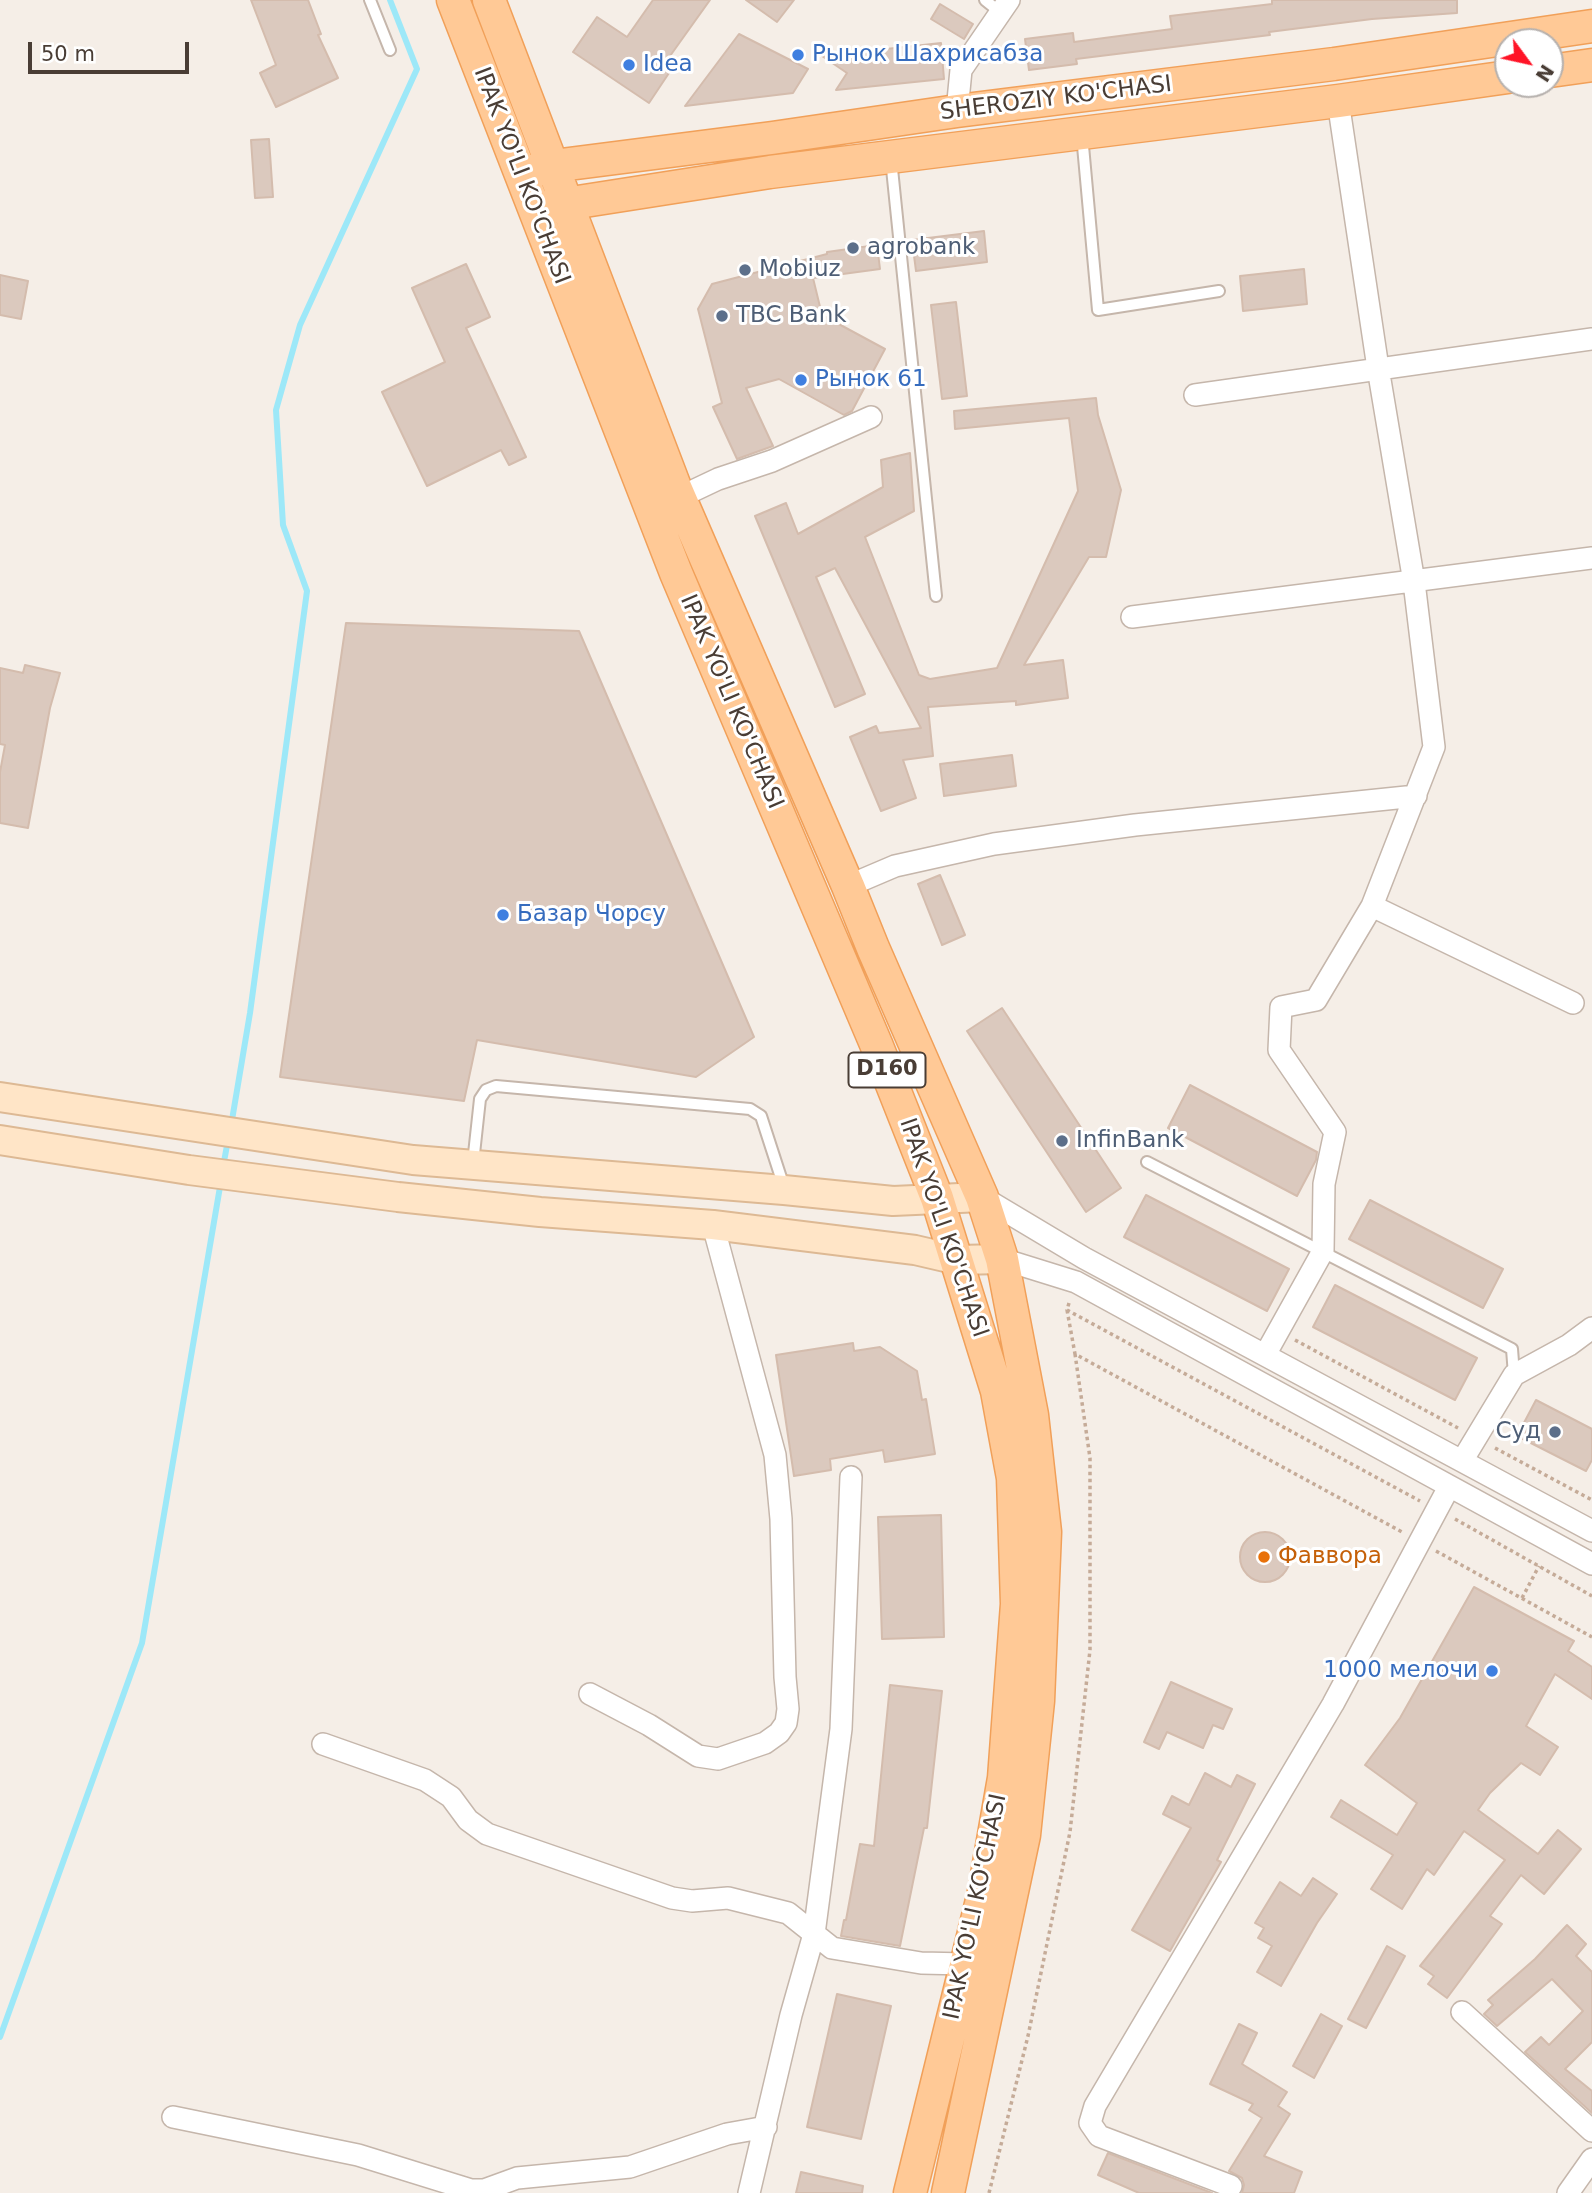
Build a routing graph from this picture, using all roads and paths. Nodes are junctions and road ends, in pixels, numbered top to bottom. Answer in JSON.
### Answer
{"nodes":[{"id":1,"x":370,"y":0,"type":"edge"},
{"id":2,"x":453,"y":0,"type":"edge"},
{"id":3,"x":489,"y":0,"type":"edge"},
{"id":4,"x":998,"y":4,"type":"edge"},
{"id":5,"x":1592,"y":26,"type":"edge"},
{"id":6,"x":390,"y":50,"type":"dead end"},
{"id":7,"x":1592,"y":65,"type":"edge"},
{"id":8,"x":1564,"y":69,"type":"edge"},
{"id":9,"x":1494,"y":79,"type":"edge"},
{"id":10,"x":1338,"y":101,"type":"junction"},
{"id":11,"x":957,"y":111,"type":"junction"},
{"id":12,"x":1081,"y":133,"type":"junction"},
{"id":13,"x":890,"y":156,"type":"junction"},
{"id":14,"x":552,"y":166,"type":"junction"},
{"id":15,"x":520,"y":174,"type":"junction"},
{"id":16,"x":566,"y":203,"type":"junction"},
{"id":17,"x":534,"y":210,"type":"junction"},
{"id":18,"x":1219,"y":291,"type":"dead end"},
{"id":19,"x":1592,"y":339,"type":"edge"},
{"id":20,"x":1378,"y":368,"type":"junction"},
{"id":21,"x":1195,"y":395,"type":"dead end"},
{"id":22,"x":871,"y":417,"type":"dead end"},
{"id":23,"x":680,"y":497,"type":"junction"},
{"id":24,"x":1592,"y":558,"type":"edge"},
{"id":25,"x":1414,"y":582,"type":"junction"},
{"id":26,"x":936,"y":596,"type":"dead end"},
{"id":27,"x":1132,"y":617,"type":"dead end"},
{"id":28,"x":1416,"y":796,"type":"junction"},
{"id":29,"x":848,"y":886,"type":"junction"},
{"id":30,"x":1372,"y":906,"type":"junction"},
{"id":31,"x":1573,"y":1003,"type":"dead end"},
{"id":32,"x":0,"y":1097,"type":"edge"},
{"id":33,"x":0,"y":1140,"type":"edge"},
{"id":34,"x":1147,"y":1162,"type":"dead end"},
{"id":35,"x":473,"y":1165,"type":"junction"},
{"id":36,"x":784,"y":1189,"type":"junction"},
{"id":37,"x":982,"y":1197,"type":"junction"},
{"id":38,"x":937,"y":1198,"type":"junction"},
{"id":39,"x":713,"y":1225,"type":"junction"},
{"id":40,"x":1323,"y":1251,"type":"junction"},
{"id":41,"x":1002,"y":1259,"type":"junction"},
{"id":42,"x":958,"y":1260,"type":"junction"},
{"id":43,"x":1067,"y":1310,"type":"dead end"},
{"id":44,"x":1592,"y":1328,"type":"edge"},
{"id":45,"x":1279,"y":1331,"type":"junction"},
{"id":46,"x":1074,"y":1354,"type":"junction"},
{"id":47,"x":1265,"y":1355,"type":"junction"},
{"id":48,"x":1514,"y":1375,"type":"junction"},
{"id":49,"x":1476,"y":1437,"type":"junction"},
{"id":50,"x":1462,"y":1461,"type":"junction"},
{"id":51,"x":851,"y":1477,"type":"dead end"},
{"id":52,"x":1449,"y":1487,"type":"junction"},
{"id":53,"x":1592,"y":1500,"type":"edge"},
{"id":54,"x":1592,"y":1531,"type":"edge"},
{"id":55,"x":1420,"y":1542,"type":"junction"},
{"id":56,"x":1592,"y":1564,"type":"edge"},
{"id":57,"x":1539,"y":1566,"type":"dead end"},
{"id":58,"x":1522,"y":1598,"type":"junction"},
{"id":59,"x":1592,"y":1636,"type":"edge"},
{"id":60,"x":590,"y":1695,"type":"dead end"},
{"id":61,"x":323,"y":1744,"type":"dead end"},
{"id":62,"x":814,"y":1934,"type":"junction"},
{"id":63,"x":966,"y":1965,"type":"junction"},
{"id":64,"x":1462,"y":2012,"type":"dead end"},
{"id":65,"x":173,"y":2117,"type":"dead end"},
{"id":66,"x":766,"y":2127,"type":"junction"},
{"id":67,"x":1592,"y":2131,"type":"edge"},
{"id":68,"x":1592,"y":2159,"type":"edge"},
{"id":69,"x":1231,"y":2186,"type":"dead end"},
{"id":70,"x":749,"y":2193,"type":"edge"},
{"id":71,"x":910,"y":2193,"type":"edge"},
{"id":72,"x":948,"y":2193,"type":"edge"},
{"id":73,"x":989,"y":2193,"type":"edge"},
{"id":74,"x":1568,"y":2193,"type":"edge"}],
"edges":[{"from":1,"to":6,"type":"lane"},
{"from":2,"to":15,"type":"main road","name":"IPAK YO'LI KO'CHASI","number":"D160"},
{"from":3,"to":14,"type":"main road","name":"IPAK YO'LI KO'CHASI","number":"D160"},
{"from":4,"to":11,"type":"street"},
{"from":5,"to":11,"type":"main road","name":"SHEROZIY KO'CHASI"},
{"from":7,"to":8,"type":"main road"},
{"from":9,"to":10,"type":"main road","name":"SHEROZIY KO'CHASI"},
{"from":10,"to":12,"type":"main road","name":"SHEROZIY KO'CHASI"},
{"from":10,"to":20,"type":"street"},
{"from":11,"to":14,"type":"main road","name":"SHEROZIY KO'CHASI"},
{"from":12,"to":13,"type":"main road","name":"SHEROZIY KO'CHASI"},
{"from":12,"to":18,"type":"lane"},
{"from":13,"to":16,"type":"main road","name":"SHEROZIY KO'CHASI"},
{"from":13,"to":26,"type":"lane"},
{"from":14,"to":15,"type":"main road","name":"SHEROZIY KO'CHASI"},
{"from":14,"to":16,"type":"main road","name":"IPAK YO'LI KO'CHASI","number":"D160"},
{"from":15,"to":17,"type":"main road","name":"IPAK YO'LI KO'CHASI","number":"D160"},
{"from":16,"to":17,"type":"main road","name":"SHEROZIY KO'CHASI"},
{"from":16,"to":23,"type":"main road","name":"IPAK YO'LI KO'CHASI","number":"D160"},
{"from":17,"to":38,"type":"main road","name":"IPAK YO'LI KO'CHASI","number":"D160"},
{"from":19,"to":20,"type":"street"},
{"from":20,"to":21,"type":"street"},
{"from":20,"to":25,"type":"street"},
{"from":22,"to":23,"type":"street"},
{"from":23,"to":29,"type":"main road","name":"IPAK YO'LI KO'CHASI","number":"D160"},
{"from":24,"to":25,"type":"street"},
{"from":25,"to":27,"type":"street"},
{"from":25,"to":28,"type":"street"},
{"from":28,"to":29,"type":"street"},
{"from":28,"to":30,"type":"street"},
{"from":29,"to":37,"type":"main road","name":"IPAK YO'LI KO'CHASI","number":"D160"},
{"from":30,"to":31,"type":"street"},
{"from":30,"to":40,"type":"street"},
{"from":32,"to":35,"type":"main road"},
{"from":33,"to":39,"type":"main road"},
{"from":34,"to":40,"type":"lane"},
{"from":35,"to":36,"type":"main road"},
{"from":35,"to":36,"type":"lane"},
{"from":36,"to":38,"type":"main road"},
{"from":37,"to":38,"type":"main road"},
{"from":37,"to":41,"type":"main road","name":"IPAK YO'LI KO'CHASI","number":"D160"},
{"from":37,"to":47,"type":"street"},
{"from":38,"to":42,"type":"main road","name":"IPAK YO'LI KO'CHASI","number":"D160"},
{"from":39,"to":42,"type":"main road"},
{"from":39,"to":60,"type":"street"},
{"from":40,"to":45,"type":"street"},
{"from":40,"to":48,"type":"lane"},
{"from":41,"to":42,"type":"main road"},
{"from":41,"to":52,"type":"street"},
{"from":41,"to":72,"type":"main road","name":"IPAK YO'LI KO'CHASI","number":"D160"},
{"from":42,"to":63,"type":"main road","name":"IPAK YO'LI KO'CHASI","number":"D160"},
{"from":43,"to":46,"type":"path"},
{"from":44,"to":48,"type":"street"},
{"from":45,"to":47,"type":"street"},
{"from":45,"to":49,"type":"path"},
{"from":46,"to":55,"type":"path"},
{"from":46,"to":73,"type":"path"},
{"from":47,"to":50,"type":"street"},
{"from":48,"to":49,"type":"street"},
{"from":49,"to":50,"type":"street"},
{"from":49,"to":53,"type":"path"},
{"from":50,"to":54,"type":"street"},
{"from":51,"to":62,"type":"street"},
{"from":52,"to":55,"type":"street"},
{"from":52,"to":56,"type":"street"},
{"from":55,"to":58,"type":"path"},
{"from":55,"to":69,"type":"street"},
{"from":57,"to":58,"type":"path"},
{"from":58,"to":59,"type":"path"},
{"from":61,"to":62,"type":"street"},
{"from":62,"to":63,"type":"street"},
{"from":62,"to":66,"type":"street"},
{"from":63,"to":71,"type":"main road","name":"IPAK YO'LI KO'CHASI","number":"D160"},
{"from":64,"to":67,"type":"street"},
{"from":65,"to":66,"type":"street"},
{"from":66,"to":70,"type":"street"},
{"from":68,"to":74,"type":"street"}]}
